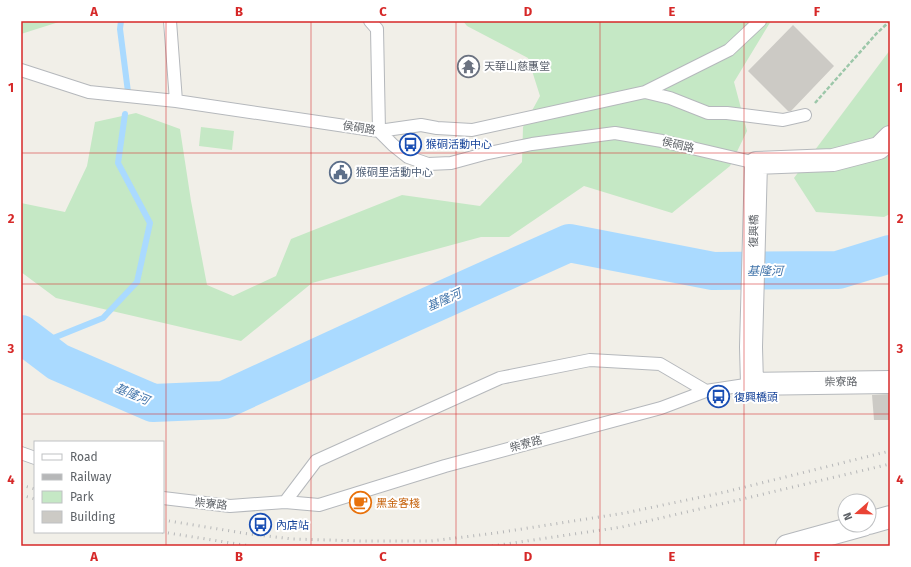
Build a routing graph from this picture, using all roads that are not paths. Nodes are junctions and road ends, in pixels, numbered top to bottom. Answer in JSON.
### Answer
{"nodes":[{"id":1,"x":170,"y":21,"type":"edge"},
{"id":2,"x":370,"y":21,"type":"edge"},
{"id":3,"x":760,"y":21,"type":"edge"},
{"id":4,"x":21,"y":70,"type":"edge"},
{"id":5,"x":645,"y":92,"type":"junction"},
{"id":6,"x":176,"y":101,"type":"junction"},
{"id":7,"x":805,"y":115,"type":"road end"},
{"id":8,"x":380,"y":131,"type":"junction"},
{"id":9,"x":890,"y":137,"type":"edge"},
{"id":10,"x":756,"y":163,"type":"junction"},
{"id":11,"x":890,"y":382,"type":"edge"},
{"id":12,"x":752,"y":384,"type":"junction"},
{"id":13,"x":706,"y":391,"type":"junction"},
{"id":14,"x":21,"y":453,"type":"edge"},
{"id":15,"x":34,"y":458,"type":"edge"},
{"id":16,"x":164,"y":498,"type":"edge"},
{"id":17,"x":286,"y":502,"type":"junction"},
{"id":18,"x":890,"y":518,"type":"edge"},
{"id":19,"x":877,"y":521,"type":"edge"},
{"id":20,"x":837,"y":532,"type":"edge"},
{"id":21,"x":787,"y":546,"type":"edge"}],
"edges":[{"from":1,"to":6,"type":"lane"},
{"from":2,"to":8,"type":"lane"},
{"from":3,"to":5,"type":"lane"},
{"from":4,"to":6,"type":"lane","name":"侯硐路"},
{"from":5,"to":7,"type":"lane"},
{"from":5,"to":8,"type":"lane"},
{"from":6,"to":8,"type":"lane","name":"侯硐路"},
{"from":8,"to":10,"type":"lane","name":"侯硐路"},
{"from":9,"to":10,"type":"street"},
{"from":10,"to":12,"type":"street","name":"復興橋"},
{"from":11,"to":12,"type":"street","name":"柴寮路"},
{"from":12,"to":13,"type":"lane","name":"柴寮路"},
{"from":13,"to":17,"type":"lane","name":"柴寮路"},
{"from":13,"to":17,"type":"lane"},
{"from":14,"to":15,"type":"lane"},
{"from":16,"to":17,"type":"lane","name":"柴寮路"},
{"from":18,"to":19,"type":"street"},
{"from":20,"to":21,"type":"street"}]}
